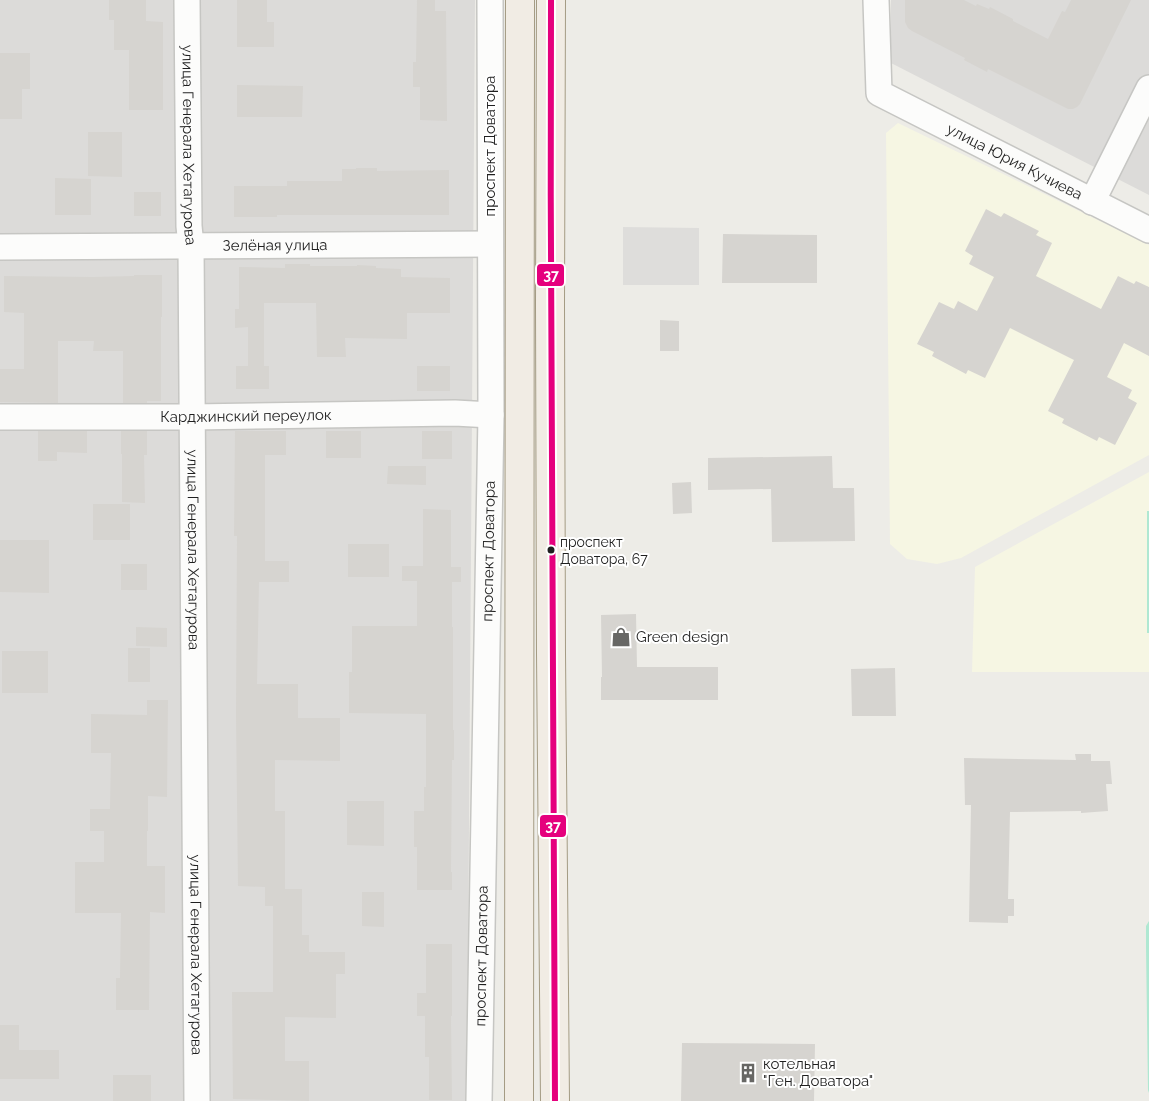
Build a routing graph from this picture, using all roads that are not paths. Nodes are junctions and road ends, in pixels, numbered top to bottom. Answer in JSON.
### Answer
{"nodes":[{"id":1,"x":187,"y":0,"type":"edge"},
{"id":2,"x":490,"y":0,"type":"edge"},
{"id":3,"x":520,"y":0,"type":"edge"},
{"id":4,"x":551,"y":0,"type":"edge"},
{"id":5,"x":876,"y":0,"type":"edge"},
{"id":6,"x":1149,"y":88,"type":"edge"},
{"id":7,"x":1092,"y":202,"type":"junction"},
{"id":8,"x":1149,"y":230,"type":"edge"},
{"id":9,"x":490,"y":244,"type":"junction"},
{"id":10,"x":191,"y":246,"type":"junction"},
{"id":11,"x":0,"y":247,"type":"edge"},
{"id":12,"x":491,"y":415,"type":"junction"},
{"id":13,"x":0,"y":417,"type":"edge"},
{"id":14,"x":192,"y":417,"type":"junction"},
{"id":15,"x":197,"y":1101,"type":"edge"},
{"id":16,"x":479,"y":1101,"type":"edge"},
{"id":17,"x":520,"y":1101,"type":"edge"},
{"id":18,"x":555,"y":1101,"type":"edge"}],
"edges":[{"from":1,"to":10,"type":"street","name":"улица Генерала Хетагурова"},
{"from":2,"to":9,"type":"street","name":"проспект Доватора"},
{"from":3,"to":17,"type":"main road","name":"проспект Доватора"},
{"from":4,"to":18,"type":"main road"},
{"from":5,"to":7,"type":"street","name":"улица Юрия Кучиева"},
{"from":6,"to":7,"type":"street"},
{"from":7,"to":8,"type":"street","name":"улица Юрия Кучиева"},
{"from":9,"to":10,"type":"street","name":"Зелёная улица"},
{"from":9,"to":12,"type":"street","name":"проспект Доватора"},
{"from":10,"to":11,"type":"street","name":"Зелёная улица"},
{"from":10,"to":14,"type":"street","name":"улица Генерала Хетагурова"},
{"from":12,"to":14,"type":"street","name":"Карджинский переулок"},
{"from":12,"to":16,"type":"street","name":"проспект Доватора"},
{"from":13,"to":14,"type":"street","name":"Карджинский переулок"},
{"from":14,"to":15,"type":"street","name":"улица Генерала Хетагурова"}]}
